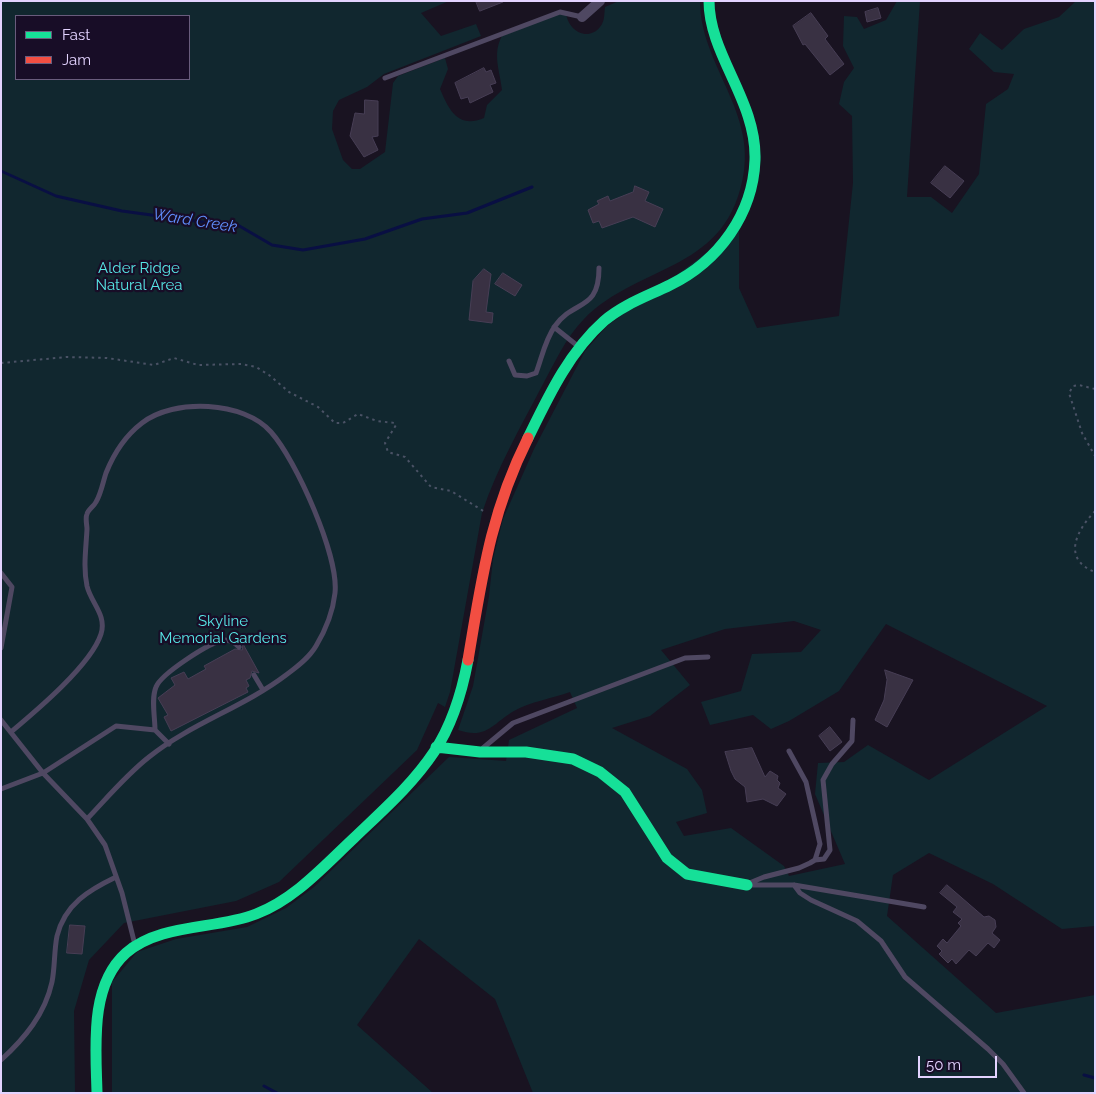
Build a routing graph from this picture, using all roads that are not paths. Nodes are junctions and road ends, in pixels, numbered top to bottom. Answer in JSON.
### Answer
{"nodes":[{"id":1,"x":600,"y":1,"type":"edge"},
{"id":2,"x":709,"y":1,"type":"edge"},
{"id":3,"x":582,"y":17,"type":"joint"},
{"id":4,"x":386,"y":78,"type":"dead end"},
{"id":5,"x":599,"y":268,"type":"dead end"},
{"id":6,"x":554,"y":327,"type":"junction"},
{"id":7,"x":580,"y":347,"type":"junction"},
{"id":8,"x":509,"y":361,"type":"dead end"},
{"id":9,"x":1,"y":573,"type":"edge"},
{"id":10,"x":239,"y":647,"type":"dead end"},
{"id":11,"x":1,"y":648,"type":"edge"},
{"id":12,"x":708,"y":657,"type":"dead end"},
{"id":13,"x":254,"y":675,"type":"dead end"},
{"id":14,"x":263,"y":690,"type":"junction"},
{"id":15,"x":1,"y":720,"type":"edge"},
{"id":16,"x":852,"y":720,"type":"dead end"},
{"id":17,"x":156,"y":730,"type":"junction"},
{"id":18,"x":11,"y":732,"type":"junction"},
{"id":19,"x":169,"y":744,"type":"junction"},
{"id":20,"x":436,"y":747,"type":"junction"},
{"id":21,"x":789,"y":751,"type":"dead end"},
{"id":22,"x":480,"y":752,"type":"junction"},
{"id":23,"x":43,"y":773,"type":"junction"},
{"id":24,"x":1,"y":789,"type":"edge"},
{"id":25,"x":87,"y":819,"type":"junction"},
{"id":26,"x":814,"y":860,"type":"junction"},
{"id":27,"x":116,"y":876,"type":"junction"},
{"id":28,"x":747,"y":885,"type":"junction"},
{"id":29,"x":794,"y":886,"type":"junction"},
{"id":30,"x":924,"y":907,"type":"dead end"},
{"id":31,"x":135,"y":945,"type":"junction"},
{"id":32,"x":1,"y":1060,"type":"edge"},
{"id":33,"x":97,"y":1093,"type":"edge"},
{"id":34,"x":1024,"y":1093,"type":"edge"}],
"edges":[{"from":1,"to":3,"type":"street"},
{"from":2,"to":7,"type":"main road"},
{"from":3,"to":4,"type":"lane"},
{"from":5,"to":6,"type":"lane"},
{"from":6,"to":7,"type":"lane"},
{"from":6,"to":8,"type":"lane"},
{"from":7,"to":20,"type":"main road"},
{"from":9,"to":11,"type":"lane"},
{"from":10,"to":17,"type":"lane"},
{"from":12,"to":22,"type":"lane"},
{"from":13,"to":14,"type":"lane"},
{"from":14,"to":18,"type":"lane"},
{"from":14,"to":19,"type":"lane"},
{"from":15,"to":18,"type":"lane"},
{"from":16,"to":26,"type":"lane"},
{"from":17,"to":19,"type":"lane"},
{"from":17,"to":23,"type":"lane"},
{"from":18,"to":23,"type":"lane"},
{"from":19,"to":25,"type":"lane"},
{"from":20,"to":22,"type":"main road"},
{"from":20,"to":31,"type":"main road"},
{"from":21,"to":26,"type":"lane"},
{"from":22,"to":28,"type":"main road"},
{"from":23,"to":24,"type":"lane"},
{"from":23,"to":25,"type":"lane"},
{"from":25,"to":27,"type":"lane"},
{"from":26,"to":28,"type":"lane"},
{"from":27,"to":31,"type":"lane"},
{"from":27,"to":32,"type":"lane"},
{"from":28,"to":29,"type":"lane"},
{"from":29,"to":30,"type":"lane"},
{"from":29,"to":34,"type":"lane"},
{"from":31,"to":33,"type":"main road"}]}
